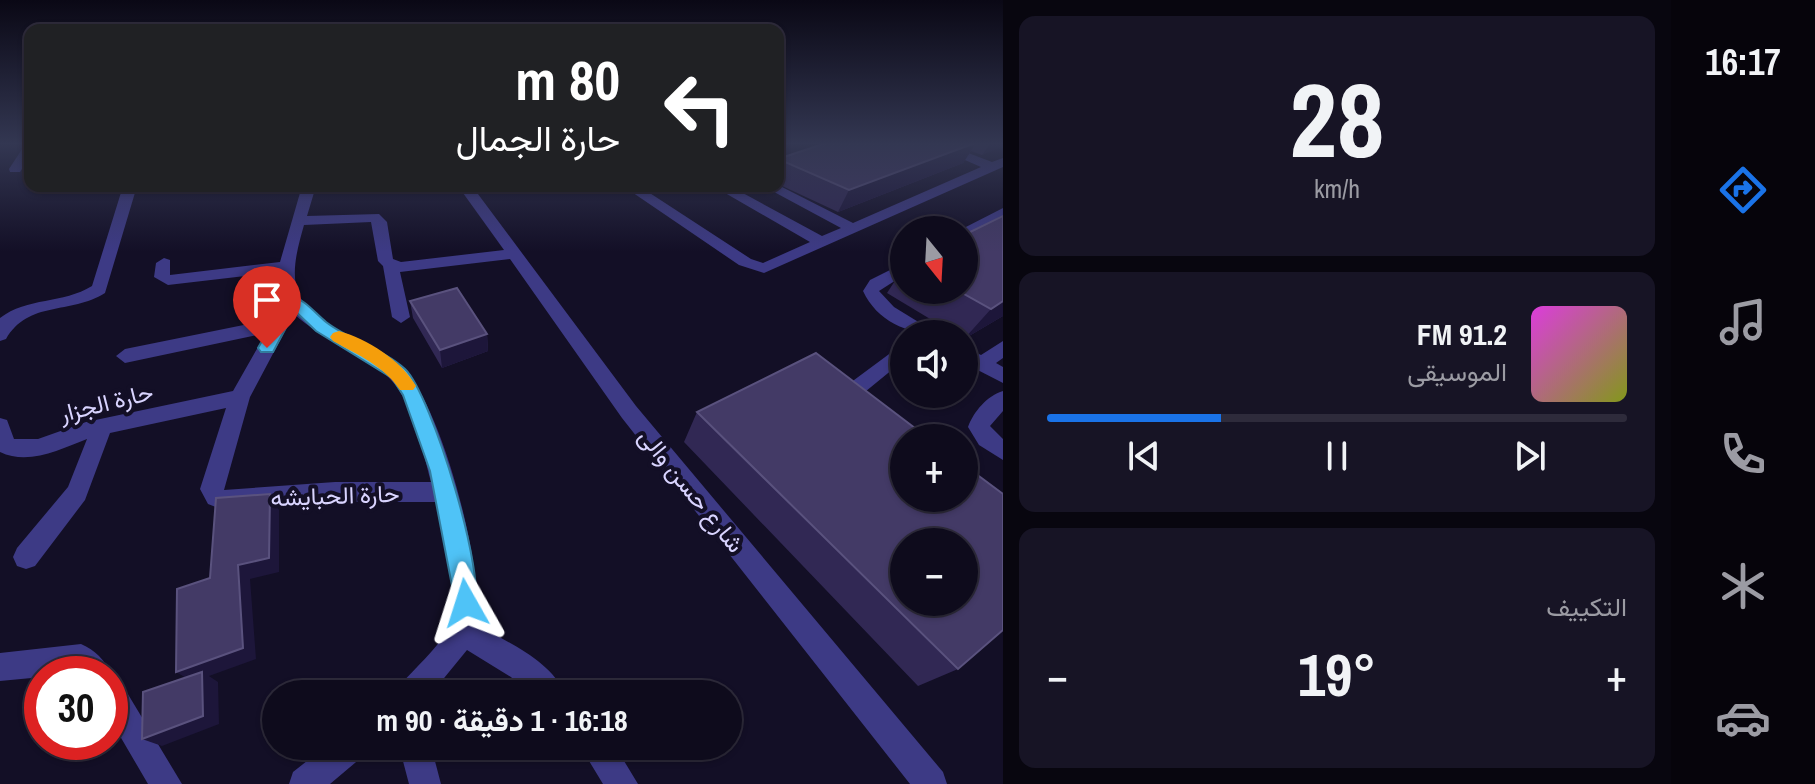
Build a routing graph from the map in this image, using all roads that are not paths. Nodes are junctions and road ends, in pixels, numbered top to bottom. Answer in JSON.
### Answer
{"nodes":[{"id":1,"x":963,"y":180,"type":"edge"},
{"id":2,"x":128,"y":192,"type":"edge"},
{"id":3,"x":307,"y":192,"type":"edge"},
{"id":4,"x":469,"y":192,"type":"edge"},
{"id":5,"x":639,"y":192,"type":"edge"},
{"id":6,"x":731,"y":192,"type":"edge"},
{"id":7,"x":782,"y":192,"type":"edge"},
{"id":8,"x":1003,"y":212,"type":"edge"},
{"id":9,"x":299,"y":221,"type":"junction"},
{"id":10,"x":978,"y":226,"type":"edge"},
{"id":11,"x":854,"y":229,"type":"junction"},
{"id":12,"x":823,"y":243,"type":"junction"},
{"id":13,"x":514,"y":254,"type":"junction"},
{"id":14,"x":164,"y":263,"type":"dead end"},
{"id":15,"x":391,"y":265,"type":"junction"},
{"id":16,"x":287,"y":266,"type":"junction"},
{"id":17,"x":890,"y":276,"type":"edge"},
{"id":18,"x":292,"y":301,"type":"junction"},
{"id":19,"x":401,"y":317,"type":"dead end"},
{"id":20,"x":903,"y":320,"type":"edge"},
{"id":21,"x":280,"y":324,"type":"junction"},
{"id":22,"x":0,"y":335,"type":"edge"},
{"id":23,"x":1003,"y":348,"type":"edge"},
{"id":24,"x":125,"y":356,"type":"dead end"},
{"id":25,"x":890,"y":361,"type":"edge"},
{"id":26,"x":978,"y":362,"type":"edge"},
{"id":27,"x":982,"y":364,"type":"junction"},
{"id":28,"x":1003,"y":376,"type":"edge"},
{"id":29,"x":853,"y":391,"type":"edge"},
{"id":30,"x":240,"y":397,"type":"junction"},
{"id":31,"x":1003,"y":399,"type":"edge"},
{"id":32,"x":0,"y":426,"type":"edge"},
{"id":33,"x":102,"y":427,"type":"junction"},
{"id":34,"x":1003,"y":451,"type":"edge"},
{"id":35,"x":445,"y":492,"type":"junction"},
{"id":36,"x":26,"y":557,"type":"dead end"},
{"id":37,"x":462,"y":631,"type":"junction"},
{"id":38,"x":24,"y":664,"type":"edge"},
{"id":39,"x":0,"y":667,"type":"edge"},
{"id":40,"x":422,"y":680,"type":"edge"},
{"id":41,"x":535,"y":680,"type":"edge"},
{"id":42,"x":128,"y":721,"type":"edge"},
{"id":43,"x":334,"y":760,"type":"edge"},
{"id":44,"x":419,"y":760,"type":"edge"},
{"id":45,"x":606,"y":760,"type":"edge"},
{"id":46,"x":166,"y":784,"type":"edge"},
{"id":47,"x":305,"y":784,"type":"edge"},
{"id":48,"x":425,"y":784,"type":"edge"},
{"id":49,"x":622,"y":784,"type":"edge"},
{"id":50,"x":931,"y":784,"type":"edge"}],
"edges":[{"from":1,"to":11,"type":"street"},
{"from":2,"to":22,"type":"street"},
{"from":3,"to":9,"type":"street"},
{"from":4,"to":13,"type":"street","name":"شارع حسن والى"},
{"from":5,"to":12,"type":"street"},
{"from":6,"to":12,"type":"street"},
{"from":7,"to":11,"type":"street"},
{"from":8,"to":10,"type":"street"},
{"from":9,"to":15,"type":"street"},
{"from":9,"to":16,"type":"street"},
{"from":11,"to":12,"type":"street"},
{"from":13,"to":15,"type":"street"},
{"from":13,"to":50,"type":"street","name":"شارع حسن والى"},
{"from":14,"to":16,"type":"street"},
{"from":15,"to":19,"type":"street"},
{"from":16,"to":18,"type":"street"},
{"from":17,"to":20,"type":"street"},
{"from":18,"to":21,"type":"street"},
{"from":18,"to":35,"type":"street"},
{"from":21,"to":24,"type":"street"},
{"from":21,"to":30,"type":"street"},
{"from":23,"to":27,"type":"street"},
{"from":25,"to":29,"type":"street"},
{"from":26,"to":27,"type":"street"},
{"from":27,"to":28,"type":"street"},
{"from":30,"to":33,"type":"street","name":"حارة الجزار"},
{"from":30,"to":35,"type":"street","name":"حارة الحبايشه"},
{"from":31,"to":34,"type":"street"},
{"from":32,"to":33,"type":"street","name":"حارة الجزار"},
{"from":33,"to":36,"type":"street"},
{"from":35,"to":37,"type":"street"},
{"from":37,"to":40,"type":"street"},
{"from":37,"to":41,"type":"street"},
{"from":38,"to":39,"type":"street"},
{"from":42,"to":46,"type":"street"},
{"from":43,"to":47,"type":"street"},
{"from":44,"to":48,"type":"street"},
{"from":45,"to":49,"type":"street"}]}
